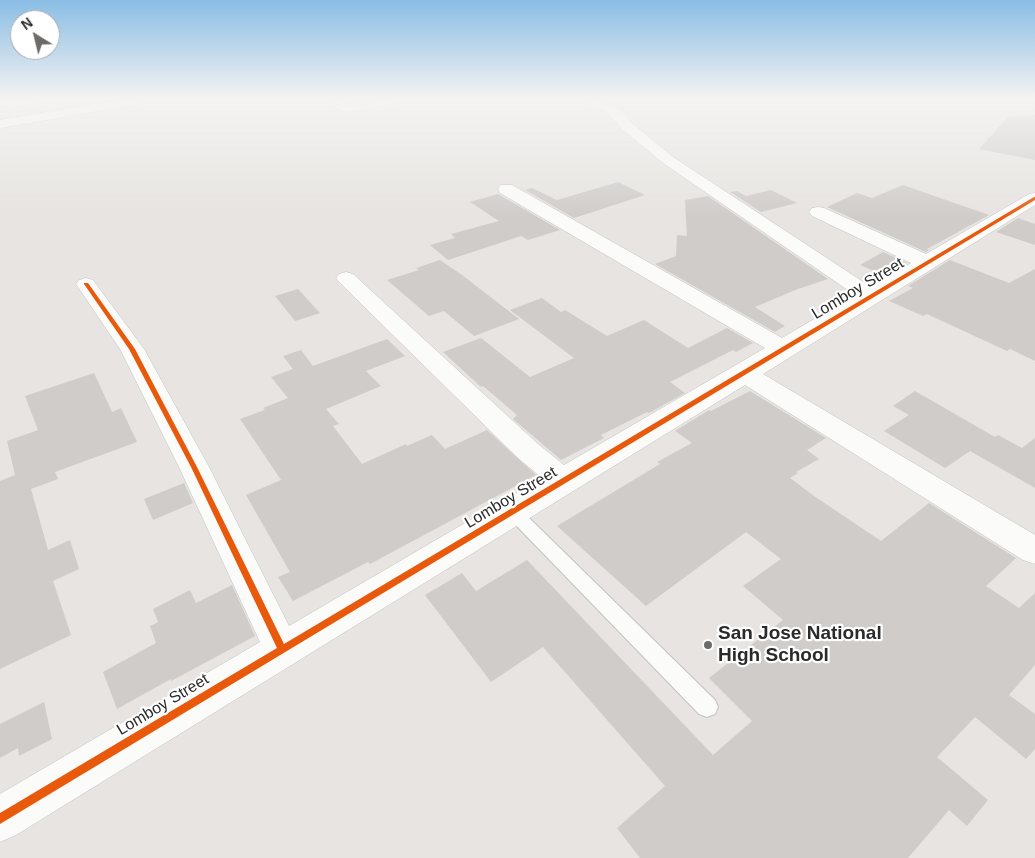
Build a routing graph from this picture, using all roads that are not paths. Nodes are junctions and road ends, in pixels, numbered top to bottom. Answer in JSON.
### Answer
{"nodes":[{"id":1,"x":641,"y":138,"type":"edge"},
{"id":2,"x":506,"y":189,"type":"dead end"},
{"id":3,"x":1027,"y":210,"type":"edge"},
{"id":4,"x":818,"y":212,"type":"dead end"},
{"id":5,"x":928,"y":263,"type":"junction"},
{"id":6,"x":346,"y":278,"type":"dead end"},
{"id":7,"x":86,"y":284,"type":"dead end"},
{"id":8,"x":872,"y":297,"type":"junction"},
{"id":9,"x":784,"y":349,"type":"junction"},
{"id":10,"x":744,"y":374,"type":"junction"},
{"id":11,"x":565,"y":482,"type":"junction"},
{"id":12,"x":513,"y":512,"type":"junction"},
{"id":13,"x":1035,"y":551,"type":"edge"},
{"id":14,"x":282,"y":650,"type":"junction"},
{"id":15,"x":707,"y":707,"type":"dead end"},
{"id":16,"x":0,"y":819,"type":"edge"}],
"edges":[{"from":1,"to":8,"type":"street"},
{"from":2,"to":9,"type":"street"},
{"from":3,"to":5,"type":"street","name":"Lomboy Street"},
{"from":4,"to":5,"type":"street"},
{"from":5,"to":8,"type":"street","name":"Lomboy Street"},
{"from":6,"to":11,"type":"street"},
{"from":7,"to":14,"type":"street"},
{"from":8,"to":9,"type":"street","name":"Lomboy Street"},
{"from":9,"to":10,"type":"street","name":"Lomboy Street"},
{"from":10,"to":11,"type":"street","name":"Lomboy Street"},
{"from":10,"to":13,"type":"street"},
{"from":11,"to":12,"type":"street","name":"Lomboy Street"},
{"from":12,"to":14,"type":"street","name":"Lomboy Street"},
{"from":12,"to":15,"type":"lane"},
{"from":14,"to":16,"type":"street","name":"Lomboy Street"}]}
